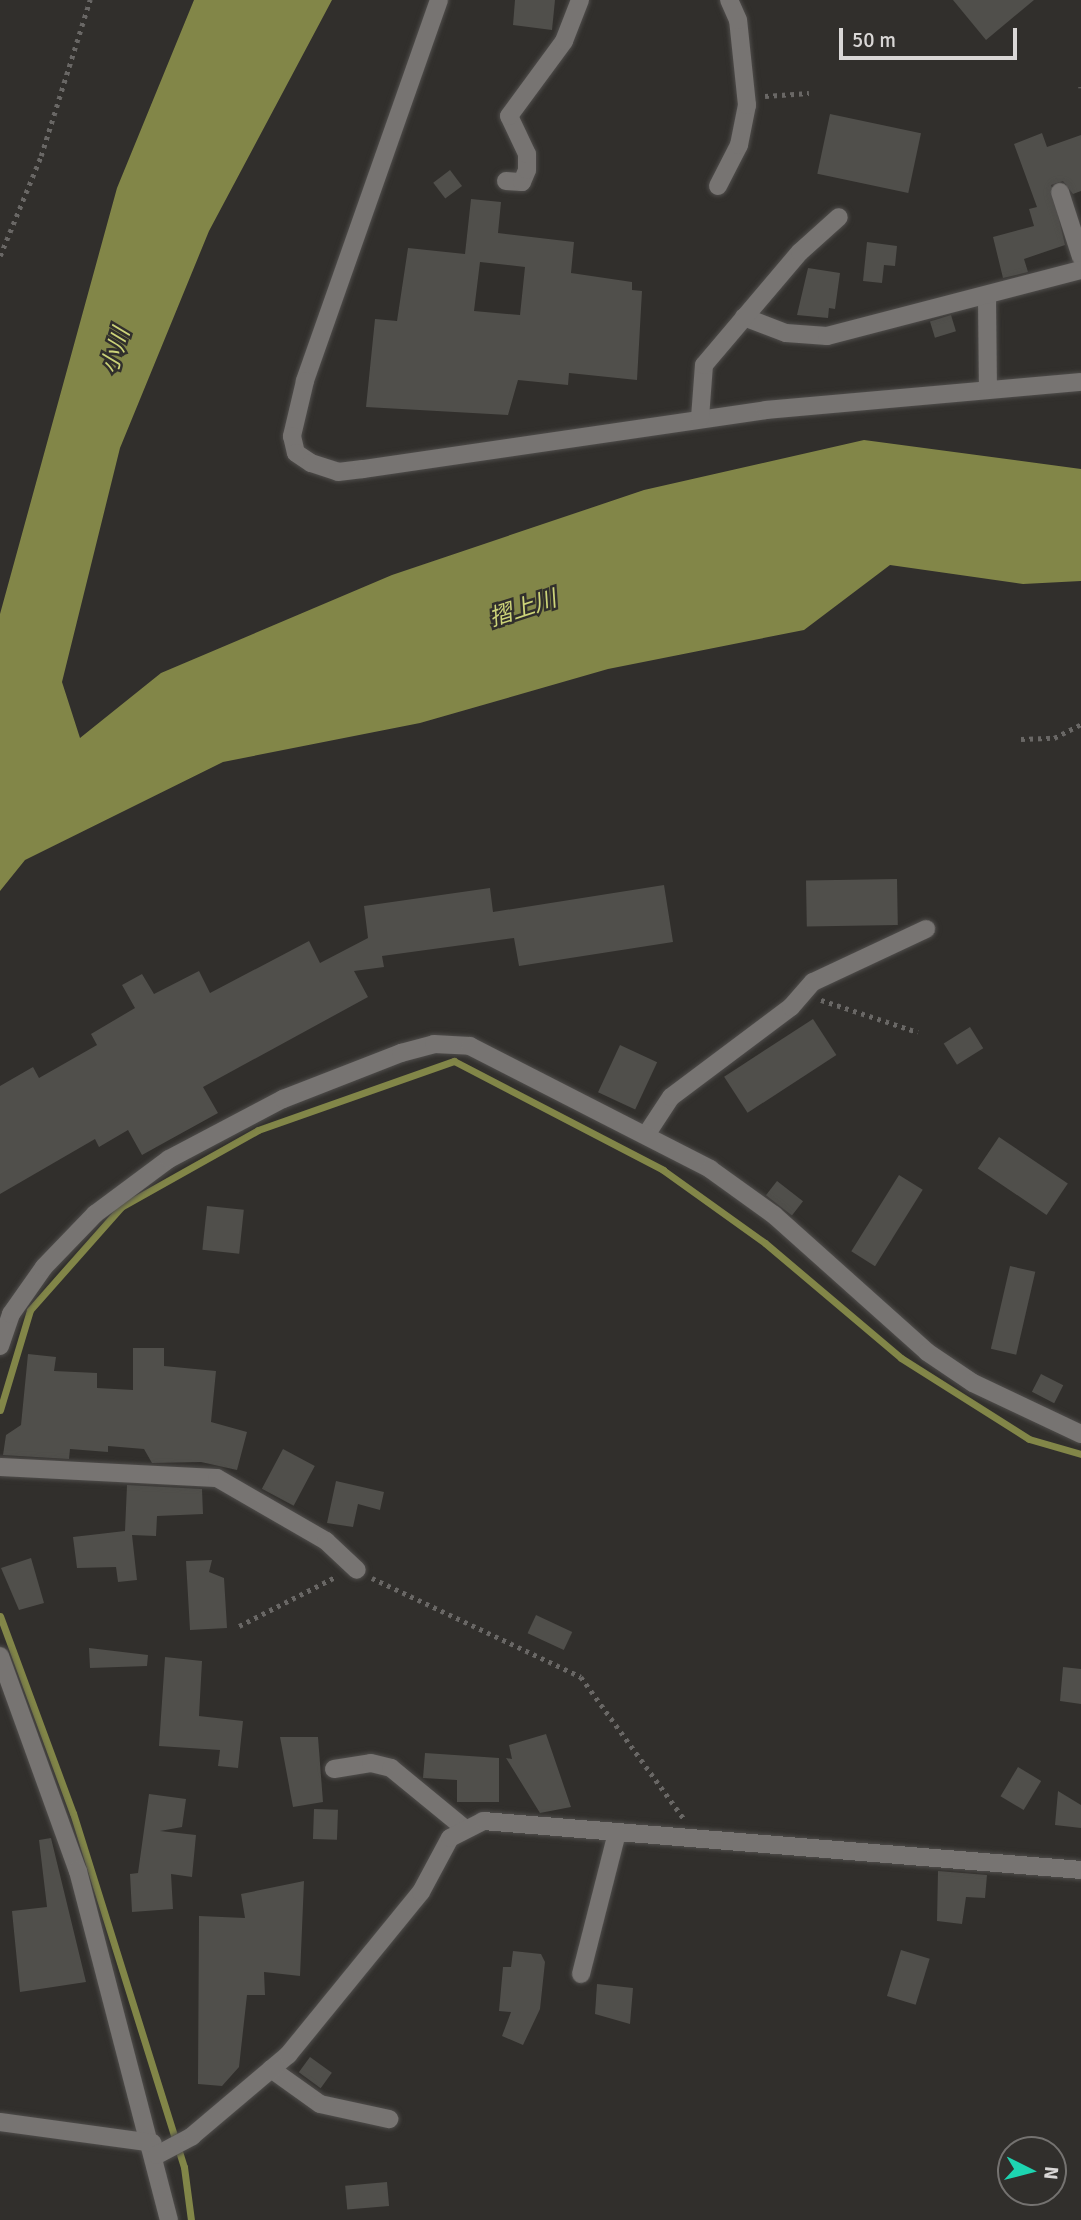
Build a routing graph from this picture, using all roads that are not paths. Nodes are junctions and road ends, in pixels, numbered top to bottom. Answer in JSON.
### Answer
{"nodes":[{"id":1,"x":439,"y":0,"type":"edge"},
{"id":2,"x":580,"y":0,"type":"edge"},
{"id":3,"x":729,"y":0,"type":"edge"},
{"id":4,"x":506,"y":181,"type":"dead end"},
{"id":5,"x":718,"y":186,"type":"dead end"},
{"id":6,"x":1060,"y":192,"type":"dead end"},
{"id":7,"x":839,"y":217,"type":"dead end"},
{"id":8,"x":1081,"y":257,"type":"edge"},
{"id":9,"x":1081,"y":270,"type":"edge"},
{"id":10,"x":987,"y":298,"type":"junction"},
{"id":11,"x":744,"y":317,"type":"junction"},
{"id":12,"x":1081,"y":382,"type":"edge"},
{"id":13,"x":988,"y":388,"type":"junction"},
{"id":14,"x":700,"y":418,"type":"junction"},
{"id":15,"x":926,"y":929,"type":"dead end"},
{"id":16,"x":646,"y":1135,"type":"junction"},
{"id":17,"x":6,"y":1312,"type":"edge"},
{"id":18,"x":0,"y":1346,"type":"edge"},
{"id":19,"x":1081,"y":1434,"type":"edge"},
{"id":20,"x":0,"y":1467,"type":"edge"},
{"id":21,"x":357,"y":1570,"type":"road end"},
{"id":22,"x":0,"y":1656,"type":"edge"},
{"id":23,"x":334,"y":1769,"type":"dead end"},
{"id":24,"x":464,"y":1828,"type":"junction"},
{"id":25,"x":617,"y":1833,"type":"junction"},
{"id":26,"x":1081,"y":1870,"type":"edge"},
{"id":27,"x":581,"y":1974,"type":"dead end"},
{"id":28,"x":271,"y":2069,"type":"junction"},
{"id":29,"x":389,"y":2119,"type":"dead end"},
{"id":30,"x":0,"y":2122,"type":"edge"},
{"id":31,"x":158,"y":2150,"type":"junction"},
{"id":32,"x":169,"y":2220,"type":"edge"}],
"edges":[{"from":1,"to":14,"type":"street"},
{"from":2,"to":4,"type":"street"},
{"from":3,"to":5,"type":"street"},
{"from":6,"to":8,"type":"street"},
{"from":7,"to":11,"type":"street"},
{"from":9,"to":10,"type":"street"},
{"from":10,"to":11,"type":"street"},
{"from":10,"to":13,"type":"street"},
{"from":11,"to":14,"type":"street"},
{"from":12,"to":13,"type":"street"},
{"from":13,"to":14,"type":"street"},
{"from":15,"to":16,"type":"street"},
{"from":16,"to":17,"type":"street"},
{"from":16,"to":19,"type":"street"},
{"from":17,"to":18,"type":"street"},
{"from":20,"to":21,"type":"street"},
{"from":22,"to":31,"type":"street"},
{"from":23,"to":24,"type":"street"},
{"from":24,"to":25,"type":"street"},
{"from":24,"to":28,"type":"street"},
{"from":25,"to":26,"type":"street"},
{"from":25,"to":27,"type":"street"},
{"from":28,"to":29,"type":"street"},
{"from":28,"to":31,"type":"street"},
{"from":30,"to":31,"type":"street"},
{"from":31,"to":32,"type":"street"}]}
